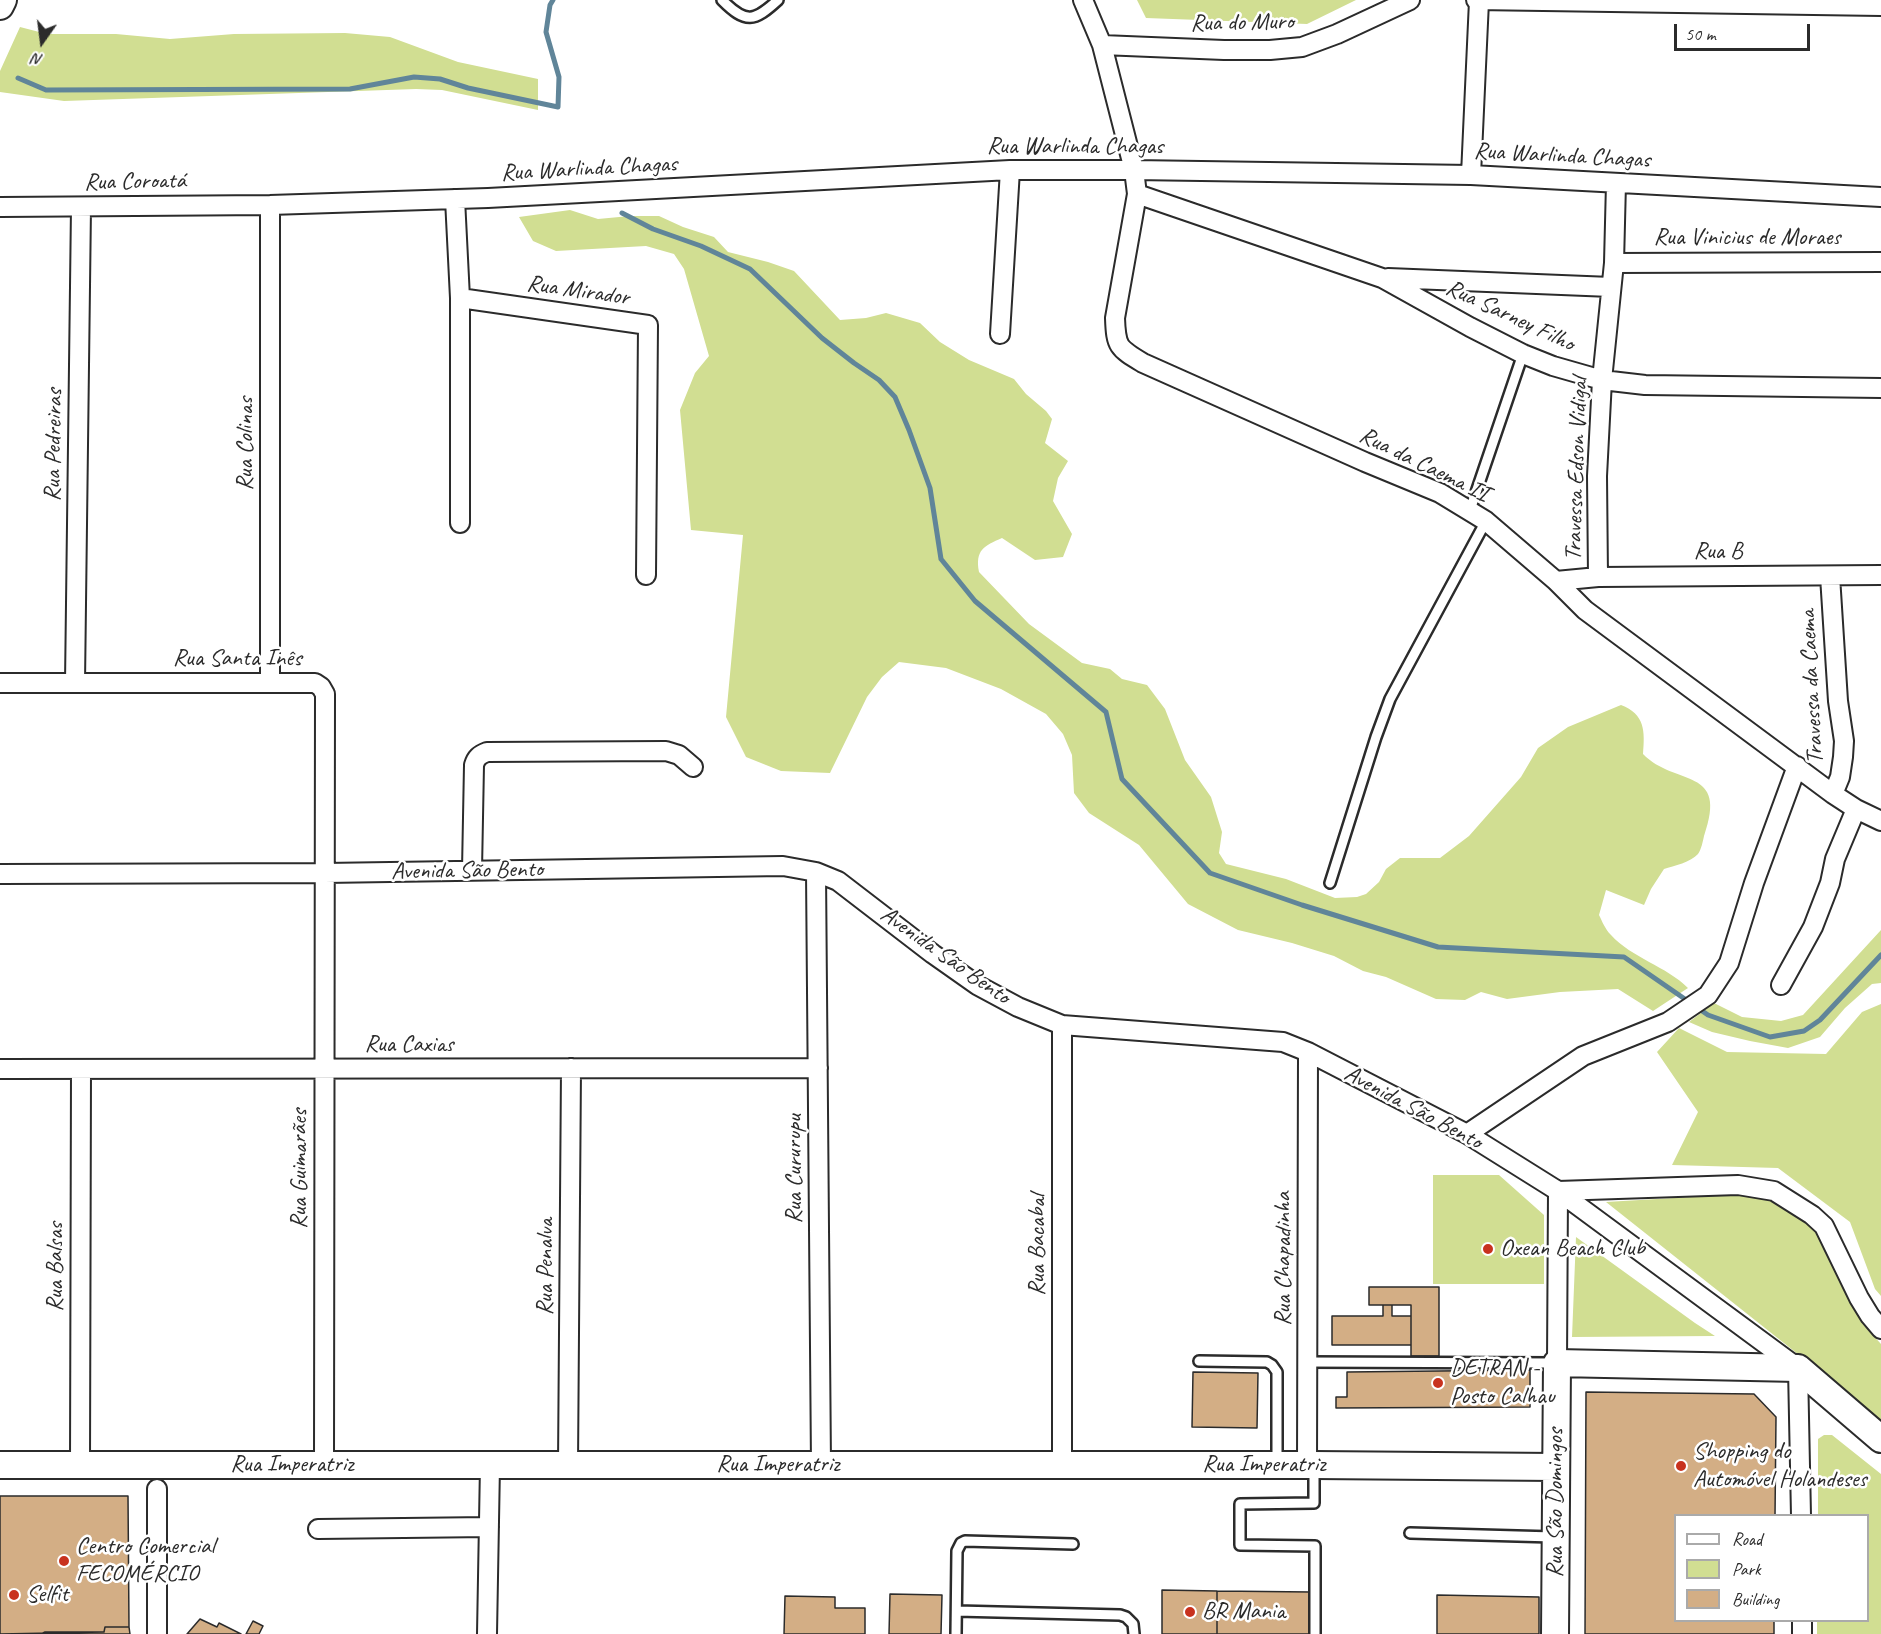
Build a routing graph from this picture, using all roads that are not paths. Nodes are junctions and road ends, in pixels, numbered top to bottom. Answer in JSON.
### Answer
{"nodes":[{"id":1,"x":3,"y":0,"type":"edge"},
{"id":2,"x":722,"y":0,"type":"edge"},
{"id":3,"x":778,"y":0,"type":"edge"},
{"id":4,"x":1083,"y":0,"type":"edge"},
{"id":5,"x":1410,"y":0,"type":"edge"},
{"id":6,"x":1478,"y":0,"type":"edge"},
{"id":7,"x":0,"y":6,"type":"edge"},
{"id":8,"x":1881,"y":6,"type":"edge"},
{"id":9,"x":1102,"y":45,"type":"junction"},
{"id":10,"x":1010,"y":170,"type":"junction"},
{"id":11,"x":1134,"y":170,"type":"junction"},
{"id":12,"x":1471,"y":175,"type":"junction"},
{"id":13,"x":1616,"y":183,"type":"junction"},
{"id":14,"x":1137,"y":194,"type":"junction"},
{"id":15,"x":1881,"y":196,"type":"edge"},
{"id":16,"x":455,"y":199,"type":"junction"},
{"id":17,"x":270,"y":205,"type":"junction"},
{"id":18,"x":0,"y":207,"type":"edge"},
{"id":19,"x":81,"y":207,"type":"junction"},
{"id":20,"x":1881,"y":262,"type":"edge"},
{"id":21,"x":1614,"y":263,"type":"junction"},
{"id":22,"x":1382,"y":278,"type":"junction"},
{"id":23,"x":1611,"y":287,"type":"junction"},
{"id":24,"x":460,"y":298,"type":"junction"},
{"id":25,"x":1000,"y":334,"type":"dead end"},
{"id":26,"x":1523,"y":354,"type":"junction"},
{"id":27,"x":1602,"y":380,"type":"junction"},
{"id":28,"x":1881,"y":388,"type":"edge"},
{"id":29,"x":1470,"y":510,"type":"junction"},
{"id":30,"x":1486,"y":520,"type":"junction"},
{"id":31,"x":460,"y":523,"type":"dead end"},
{"id":32,"x":646,"y":575,"type":"dead end"},
{"id":33,"x":1881,"y":575,"type":"edge"},
{"id":34,"x":1830,"y":576,"type":"junction"},
{"id":35,"x":1598,"y":577,"type":"junction"},
{"id":36,"x":1556,"y":581,"type":"junction"},
{"id":37,"x":0,"y":683,"type":"edge"},
{"id":38,"x":75,"y":683,"type":"junction"},
{"id":39,"x":270,"y":683,"type":"junction"},
{"id":40,"x":1797,"y":766,"type":"junction"},
{"id":41,"x":693,"y":767,"type":"dead end"},
{"id":42,"x":1833,"y":794,"type":"junction"},
{"id":43,"x":1856,"y":809,"type":"junction"},
{"id":44,"x":1881,"y":821,"type":"edge"},
{"id":45,"x":472,"y":870,"type":"junction"},
{"id":46,"x":816,"y":872,"type":"junction"},
{"id":47,"x":325,"y":873,"type":"junction"},
{"id":48,"x":0,"y":874,"type":"edge"},
{"id":49,"x":1330,"y":883,"type":"dead end"},
{"id":50,"x":1781,"y":985,"type":"dead end"},
{"id":51,"x":1062,"y":1025,"type":"junction"},
{"id":52,"x":1308,"y":1052,"type":"junction"},
{"id":53,"x":571,"y":1068,"type":"junction"},
{"id":54,"x":818,"y":1068,"type":"junction"},
{"id":55,"x":0,"y":1069,"type":"edge"},
{"id":56,"x":81,"y":1069,"type":"junction"},
{"id":57,"x":325,"y":1069,"type":"junction"},
{"id":58,"x":1467,"y":1134,"type":"junction"},
{"id":59,"x":1558,"y":1191,"type":"junction"},
{"id":60,"x":1881,"y":1329,"type":"edge"},
{"id":61,"x":1199,"y":1360,"type":"dead end"},
{"id":62,"x":1307,"y":1362,"type":"junction"},
{"id":63,"x":1557,"y":1363,"type":"junction"},
{"id":64,"x":1798,"y":1368,"type":"junction"},
{"id":65,"x":1881,"y":1440,"type":"edge"},
{"id":66,"x":0,"y":1465,"type":"edge"},
{"id":67,"x":80,"y":1465,"type":"junction"},
{"id":68,"x":324,"y":1465,"type":"junction"},
{"id":69,"x":490,"y":1465,"type":"junction"},
{"id":70,"x":568,"y":1465,"type":"junction"},
{"id":71,"x":821,"y":1465,"type":"junction"},
{"id":72,"x":1062,"y":1465,"type":"junction"},
{"id":73,"x":1277,"y":1465,"type":"junction"},
{"id":74,"x":1311,"y":1465,"type":"junction"},
{"id":75,"x":1556,"y":1467,"type":"junction"},
{"id":76,"x":157,"y":1489,"type":"dead end"},
{"id":77,"x":1800,"y":1514,"type":"edge"},
{"id":78,"x":489,"y":1527,"type":"junction"},
{"id":79,"x":318,"y":1529,"type":"dead end"},
{"id":80,"x":1410,"y":1533,"type":"dead end"},
{"id":81,"x":1556,"y":1537,"type":"junction"},
{"id":82,"x":1073,"y":1544,"type":"dead end"},
{"id":83,"x":957,"y":1611,"type":"junction"},
{"id":84,"x":157,"y":1634,"type":"edge"},
{"id":85,"x":487,"y":1634,"type":"edge"},
{"id":86,"x":956,"y":1634,"type":"edge"},
{"id":87,"x":1134,"y":1634,"type":"edge"},
{"id":88,"x":1315,"y":1634,"type":"edge"},
{"id":89,"x":1555,"y":1634,"type":"edge"}],
"edges":[{"from":1,"to":7,"type":"street"},
{"from":2,"to":3,"type":"lane"},
{"from":4,"to":9,"type":"street","name":"Rua da Caema II"},
{"from":5,"to":9,"type":"street","name":"Rua do Muro"},
{"from":6,"to":8,"type":"street"},
{"from":6,"to":12,"type":"street"},
{"from":9,"to":11,"type":"street","name":"Rua da Caema II"},
{"from":10,"to":11,"type":"street","name":"Rua Warlinda Chagas"},
{"from":10,"to":16,"type":"street","name":"Rua Warlinda Chagas"},
{"from":10,"to":25,"type":"street"},
{"from":11,"to":12,"type":"street","name":"Rua Warlinda Chagas"},
{"from":11,"to":14,"type":"street","name":"Rua da Caema II"},
{"from":12,"to":13,"type":"street","name":"Rua Warlinda Chagas"},
{"from":13,"to":15,"type":"street","name":"Rua Warlinda Chagas"},
{"from":13,"to":21,"type":"street","name":"Travessa Edson Vidigal"},
{"from":14,"to":22,"type":"street","name":"Rua Sarney Filho"},
{"from":14,"to":29,"type":"street","name":"Rua da Caema II"},
{"from":16,"to":17,"type":"street","name":"Rua Warlinda Chagas"},
{"from":16,"to":24,"type":"street"},
{"from":17,"to":19,"type":"street","name":"Rua Coroatá"},
{"from":17,"to":39,"type":"street","name":"Rua Colinas"},
{"from":18,"to":19,"type":"street","name":"Rua Coroatá"},
{"from":19,"to":38,"type":"street","name":"Rua Pedreiras"},
{"from":20,"to":21,"type":"street","name":"Rua Vinicius de Moraes"},
{"from":21,"to":23,"type":"street","name":"Travessa Edson Vidigal"},
{"from":22,"to":23,"type":"street"},
{"from":22,"to":26,"type":"street","name":"Rua Sarney Filho"},
{"from":23,"to":27,"type":"street","name":"Travessa Edson Vidigal"},
{"from":24,"to":31,"type":"street"},
{"from":24,"to":32,"type":"street","name":"Rua Mirador"},
{"from":26,"to":27,"type":"street","name":"Rua Sarney Filho"},
{"from":26,"to":29,"type":"lane"},
{"from":27,"to":28,"type":"street","name":"Rua Sarney Filho"},
{"from":27,"to":35,"type":"street","name":"Travessa Edson Vidigal"},
{"from":29,"to":30,"type":"street","name":"Rua da Caema II"},
{"from":30,"to":36,"type":"street","name":"Rua da Caema II"},
{"from":30,"to":49,"type":"lane"},
{"from":33,"to":34,"type":"street","name":"Rua B"},
{"from":34,"to":35,"type":"street","name":"Rua B"},
{"from":34,"to":42,"type":"street","name":"Travessa da Caema"},
{"from":35,"to":36,"type":"street","name":"Rua B"},
{"from":36,"to":40,"type":"street","name":"Rua da Caema II"},
{"from":37,"to":38,"type":"street","name":"Rua Santa Inês"},
{"from":38,"to":39,"type":"street","name":"Rua Santa Inês"},
{"from":39,"to":47,"type":"street","name":"Rua Santa Inês"},
{"from":40,"to":42,"type":"street","name":"Rua da Caema II"},
{"from":40,"to":58,"type":"street"},
{"from":41,"to":45,"type":"street"},
{"from":42,"to":43,"type":"street","name":"Rua da Caema II"},
{"from":43,"to":44,"type":"street","name":"Rua da Caema II"},
{"from":43,"to":50,"type":"street"},
{"from":45,"to":46,"type":"street","name":"Avenida São Bento"},
{"from":45,"to":47,"type":"street","name":"Avenida São Bento"},
{"from":46,"to":51,"type":"street","name":"Avenida São Bento"},
{"from":46,"to":54,"type":"street","name":"Rua Cururupu"},
{"from":47,"to":48,"type":"street","name":"Avenida São Bento"},
{"from":47,"to":57,"type":"street","name":"Rua Guimarães"},
{"from":51,"to":52,"type":"street","name":"Avenida São Bento"},
{"from":51,"to":72,"type":"street","name":"Rua Bacabal"},
{"from":52,"to":58,"type":"street","name":"Avenida São Bento"},
{"from":52,"to":62,"type":"street","name":"Rua Chapadinha"},
{"from":53,"to":54,"type":"street","name":"Rua Caxias"},
{"from":53,"to":57,"type":"street","name":"Rua Caxias"},
{"from":53,"to":70,"type":"street","name":"Rua Penalva"},
{"from":54,"to":71,"type":"street","name":"Rua Cururupu"},
{"from":55,"to":56,"type":"street","name":"Rua Caxias"},
{"from":56,"to":57,"type":"street","name":"Rua Caxias"},
{"from":56,"to":67,"type":"street","name":"Rua Balsas"},
{"from":57,"to":68,"type":"street","name":"Rua Guimarães"},
{"from":58,"to":59,"type":"street","name":"Avenida São Bento"},
{"from":59,"to":60,"type":"street"},
{"from":59,"to":63,"type":"street","name":"Rua São Domingos"},
{"from":59,"to":64,"type":"street","name":"Avenida São Bento"},
{"from":61,"to":73,"type":"lane"},
{"from":62,"to":63,"type":"lane"},
{"from":62,"to":74,"type":"street","name":"Rua Chapadinha"},
{"from":63,"to":64,"type":"street"},
{"from":63,"to":75,"type":"street","name":"Rua São Domingos"},
{"from":64,"to":65,"type":"street","name":"Avenida São Bento"},
{"from":64,"to":77,"type":"street"},
{"from":66,"to":67,"type":"street","name":"Rua Imperatriz"},
{"from":67,"to":68,"type":"street","name":"Rua Imperatriz"},
{"from":68,"to":69,"type":"street","name":"Rua Imperatriz"},
{"from":69,"to":70,"type":"street","name":"Rua Imperatriz"},
{"from":69,"to":78,"type":"street"},
{"from":70,"to":71,"type":"street","name":"Rua Imperatriz"},
{"from":71,"to":72,"type":"street","name":"Rua Imperatriz"},
{"from":72,"to":73,"type":"street","name":"Rua Imperatriz"},
{"from":73,"to":74,"type":"street","name":"Rua Imperatriz"},
{"from":74,"to":75,"type":"street","name":"Rua Imperatriz"},
{"from":74,"to":88,"type":"lane"},
{"from":75,"to":81,"type":"street","name":"Rua São Domingos"},
{"from":76,"to":84,"type":"street"},
{"from":78,"to":79,"type":"street"},
{"from":78,"to":85,"type":"street"},
{"from":80,"to":81,"type":"lane"},
{"from":81,"to":89,"type":"street","name":"Rua São Domingos"},
{"from":82,"to":83,"type":"lane"},
{"from":83,"to":86,"type":"lane"},
{"from":83,"to":87,"type":"lane"}]}
